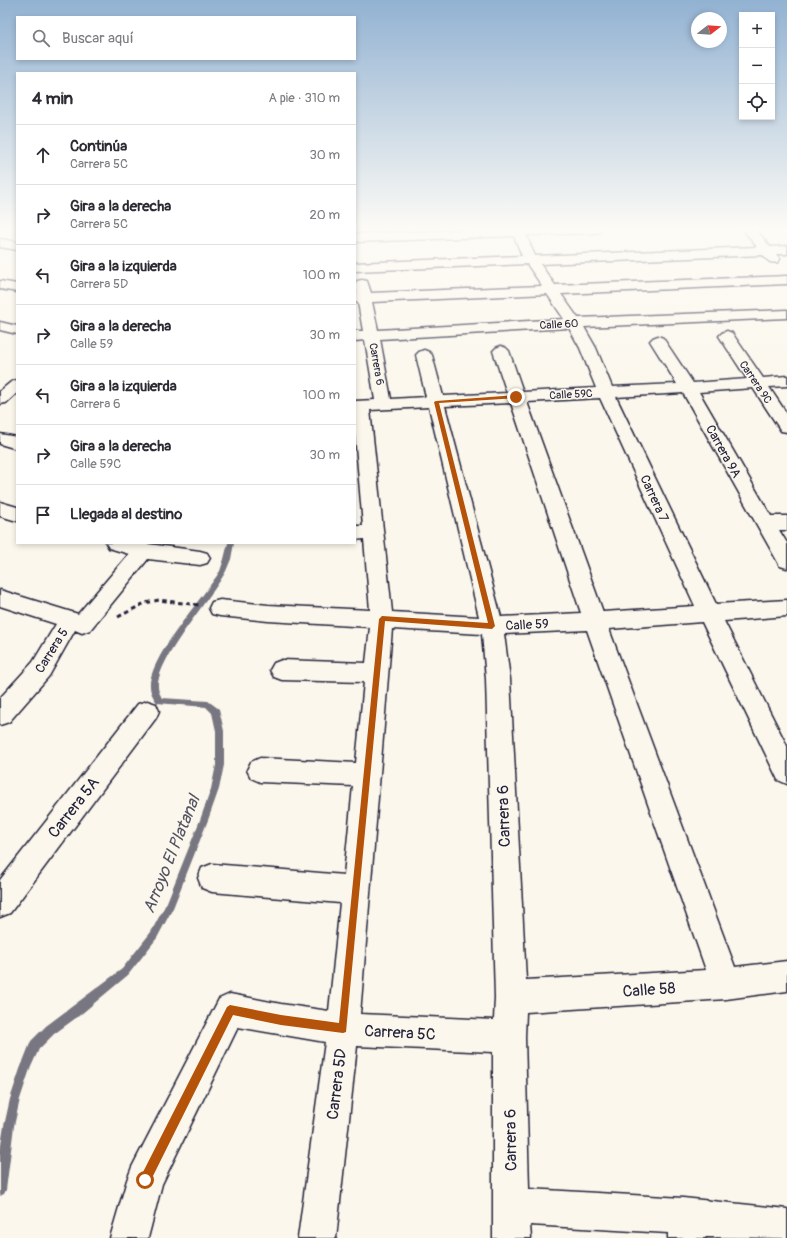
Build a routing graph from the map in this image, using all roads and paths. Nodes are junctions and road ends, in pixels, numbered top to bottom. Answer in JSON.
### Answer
{"nodes":[{"id":1,"x":359,"y":287,"type":"edge"},
{"id":2,"x":549,"y":287,"type":"edge"},
{"id":3,"x":642,"y":287,"type":"edge"},
{"id":4,"x":552,"y":291,"type":"junction"},
{"id":5,"x":360,"y":298,"type":"edge"},
{"id":6,"x":787,"y":314,"type":"edge"},
{"id":7,"x":574,"y":323,"type":"junction"},
{"id":8,"x":0,"y":326,"type":"edge"},
{"id":9,"x":16,"y":330,"type":"edge"},
{"id":10,"x":356,"y":336,"type":"edge"},
{"id":11,"x":371,"y":336,"type":"junction"},
{"id":12,"x":727,"y":336,"type":"dead end"},
{"id":13,"x":658,"y":341,"type":"dead end"},
{"id":14,"x":501,"y":351,"type":"dead end"},
{"id":15,"x":424,"y":355,"type":"dead end"},
{"id":16,"x":0,"y":379,"type":"edge"},
{"id":17,"x":787,"y":381,"type":"edge"},
{"id":18,"x":756,"y":382,"type":"junction"},
{"id":19,"x":16,"y":384,"type":"edge"},
{"id":20,"x":16,"y":385,"type":"edge"},
{"id":21,"x":688,"y":388,"type":"junction"},
{"id":22,"x":606,"y":392,"type":"junction"},
{"id":23,"x":516,"y":397,"type":"junction"},
{"id":24,"x":0,"y":399,"type":"edge"},
{"id":25,"x":436,"y":402,"type":"junction"},
{"id":26,"x":384,"y":404,"type":"junction"},
{"id":27,"x":358,"y":406,"type":"edge"},
{"id":28,"x":787,"y":427,"type":"edge"},
{"id":29,"x":0,"y":439,"type":"edge"},
{"id":30,"x":16,"y":444,"type":"edge"},
{"id":31,"x":361,"y":471,"type":"edge"},
{"id":32,"x":0,"y":509,"type":"edge"},
{"id":33,"x":16,"y":514,"type":"edge"},
{"id":34,"x":787,"y":523,"type":"edge"},
{"id":35,"x":764,"y":524,"type":"junction"},
{"id":36,"x":374,"y":532,"type":"junction"},
{"id":37,"x":356,"y":533,"type":"edge"},
{"id":38,"x":119,"y":544,"type":"edge"},
{"id":39,"x":143,"y":551,"type":"junction"},
{"id":40,"x":200,"y":558,"type":"dead end"},
{"id":41,"x":787,"y":562,"type":"edge"},
{"id":42,"x":0,"y":598,"type":"edge"},
{"id":43,"x":220,"y":608,"type":"joint"},
{"id":44,"x":787,"y":608,"type":"edge"},
{"id":45,"x":709,"y":613,"type":"junction"},
{"id":46,"x":382,"y":619,"type":"junction"},
{"id":47,"x":595,"y":621,"type":"junction"},
{"id":48,"x":75,"y":622,"type":"junction"},
{"id":49,"x":492,"y":626,"type":"junction"},
{"id":50,"x":282,"y":670,"type":"dead end"},
{"id":51,"x":377,"y":673,"type":"junction"},
{"id":52,"x":147,"y":711,"type":"dead end"},
{"id":53,"x":0,"y":715,"type":"edge"},
{"id":54,"x":260,"y":770,"type":"dead end"},
{"id":55,"x":787,"y":772,"type":"edge"},
{"id":56,"x":367,"y":775,"type":"junction"},
{"id":57,"x":212,"y":878,"type":"dead end"},
{"id":58,"x":356,"y":890,"type":"junction"},
{"id":59,"x":0,"y":903,"type":"edge"},
{"id":60,"x":787,"y":976,"type":"edge"},
{"id":61,"x":726,"y":984,"type":"junction"},
{"id":62,"x":511,"y":997,"type":"junction"},
{"id":63,"x":343,"y":1029,"type":"junction"},
{"id":64,"x":509,"y":1037,"type":"junction"},
{"id":65,"x":511,"y":1222,"type":"edge"},
{"id":66,"x":685,"y":1227,"type":"edge"},
{"id":67,"x":787,"y":1227,"type":"edge"},
{"id":68,"x":129,"y":1238,"type":"edge"},
{"id":69,"x":317,"y":1238,"type":"edge"}],
"edges":[{"from":1,"to":5,"type":"street","name":"Carrera 6"},
{"from":2,"to":4,"type":"street","name":"Carrera 7"},
{"from":3,"to":4,"type":"street"},
{"from":4,"to":5,"type":"street"},
{"from":4,"to":7,"type":"street","name":"Carrera 7"},
{"from":5,"to":11,"type":"street","name":"Carrera 6"},
{"from":6,"to":7,"type":"street","name":"Calle 60"},
{"from":7,"to":11,"type":"street","name":"Calle 60"},
{"from":7,"to":22,"type":"street","name":"Carrera 7"},
{"from":8,"to":9,"type":"street"},
{"from":10,"to":11,"type":"street","name":"Calle 60"},
{"from":11,"to":26,"type":"street","name":"Carrera 6"},
{"from":12,"to":18,"type":"street","name":"Carrera 9C"},
{"from":13,"to":21,"type":"street","name":"Carrera 9A"},
{"from":14,"to":23,"type":"street"},
{"from":15,"to":25,"type":"street","name":"Carrera 6"},
{"from":16,"to":19,"type":"street"},
{"from":17,"to":18,"type":"street","name":"Calle 59C"},
{"from":18,"to":21,"type":"street","name":"Calle 59C"},
{"from":18,"to":28,"type":"street","name":"Carrera 9C"},
{"from":20,"to":24,"type":"street"},
{"from":21,"to":22,"type":"street","name":"Calle 59C"},
{"from":21,"to":35,"type":"street","name":"Carrera 9A"},
{"from":22,"to":23,"type":"street","name":"Calle 59C"},
{"from":22,"to":45,"type":"street","name":"Carrera 7"},
{"from":23,"to":25,"type":"street","name":"Calle 59C"},
{"from":23,"to":47,"type":"street"},
{"from":25,"to":26,"type":"street","name":"Calle 59C"},
{"from":25,"to":49,"type":"street","name":"Carrera 6"},
{"from":26,"to":27,"type":"street","name":"Calle 59C"},
{"from":27,"to":31,"type":"street","name":"Carrera 5D"},
{"from":29,"to":30,"type":"street"},
{"from":31,"to":36,"type":"street","name":"Carrera 5D"},
{"from":32,"to":33,"type":"street"},
{"from":34,"to":35,"type":"street"},
{"from":35,"to":41,"type":"street","name":"Carrera 9A"},
{"from":36,"to":37,"type":"street"},
{"from":36,"to":46,"type":"street","name":"Carrera 5D"},
{"from":38,"to":39,"type":"street"},
{"from":39,"to":40,"type":"street"},
{"from":39,"to":48,"type":"street","name":"Carrera 5"},
{"from":42,"to":48,"type":"street"},
{"from":43,"to":46,"type":"street","name":"Calle 59"},
{"from":43,"to":48,"type":"path"},
{"from":44,"to":45,"type":"street","name":"Calle 59"},
{"from":45,"to":47,"type":"street","name":"Calle 59"},
{"from":45,"to":55,"type":"street","name":"Carrera 7"},
{"from":46,"to":49,"type":"street","name":"Calle 59"},
{"from":46,"to":51,"type":"street","name":"Carrera 5D"},
{"from":47,"to":49,"type":"street","name":"Calle 59"},
{"from":47,"to":61,"type":"street"},
{"from":48,"to":53,"type":"street","name":"Carrera 5"},
{"from":49,"to":62,"type":"street","name":"Carrera 6"},
{"from":50,"to":51,"type":"street"},
{"from":51,"to":56,"type":"street","name":"Carrera 5D"},
{"from":52,"to":59,"type":"street","name":"Carrera 5A"},
{"from":54,"to":56,"type":"street"},
{"from":56,"to":58,"type":"street","name":"Carrera 5D"},
{"from":57,"to":58,"type":"street"},
{"from":58,"to":63,"type":"street","name":"Carrera 5D"},
{"from":60,"to":61,"type":"street","name":"Calle 58"},
{"from":61,"to":62,"type":"street","name":"Calle 58"},
{"from":62,"to":64,"type":"street","name":"Carrera 6"},
{"from":63,"to":64,"type":"street","name":"Carrera 5C"},
{"from":63,"to":68,"type":"street","name":"Carrera 5C"},
{"from":63,"to":69,"type":"street","name":"Carrera 5D"},
{"from":64,"to":65,"type":"street","name":"Carrera 6"},
{"from":65,"to":66,"type":"street"},
{"from":66,"to":67,"type":"street"}]}
